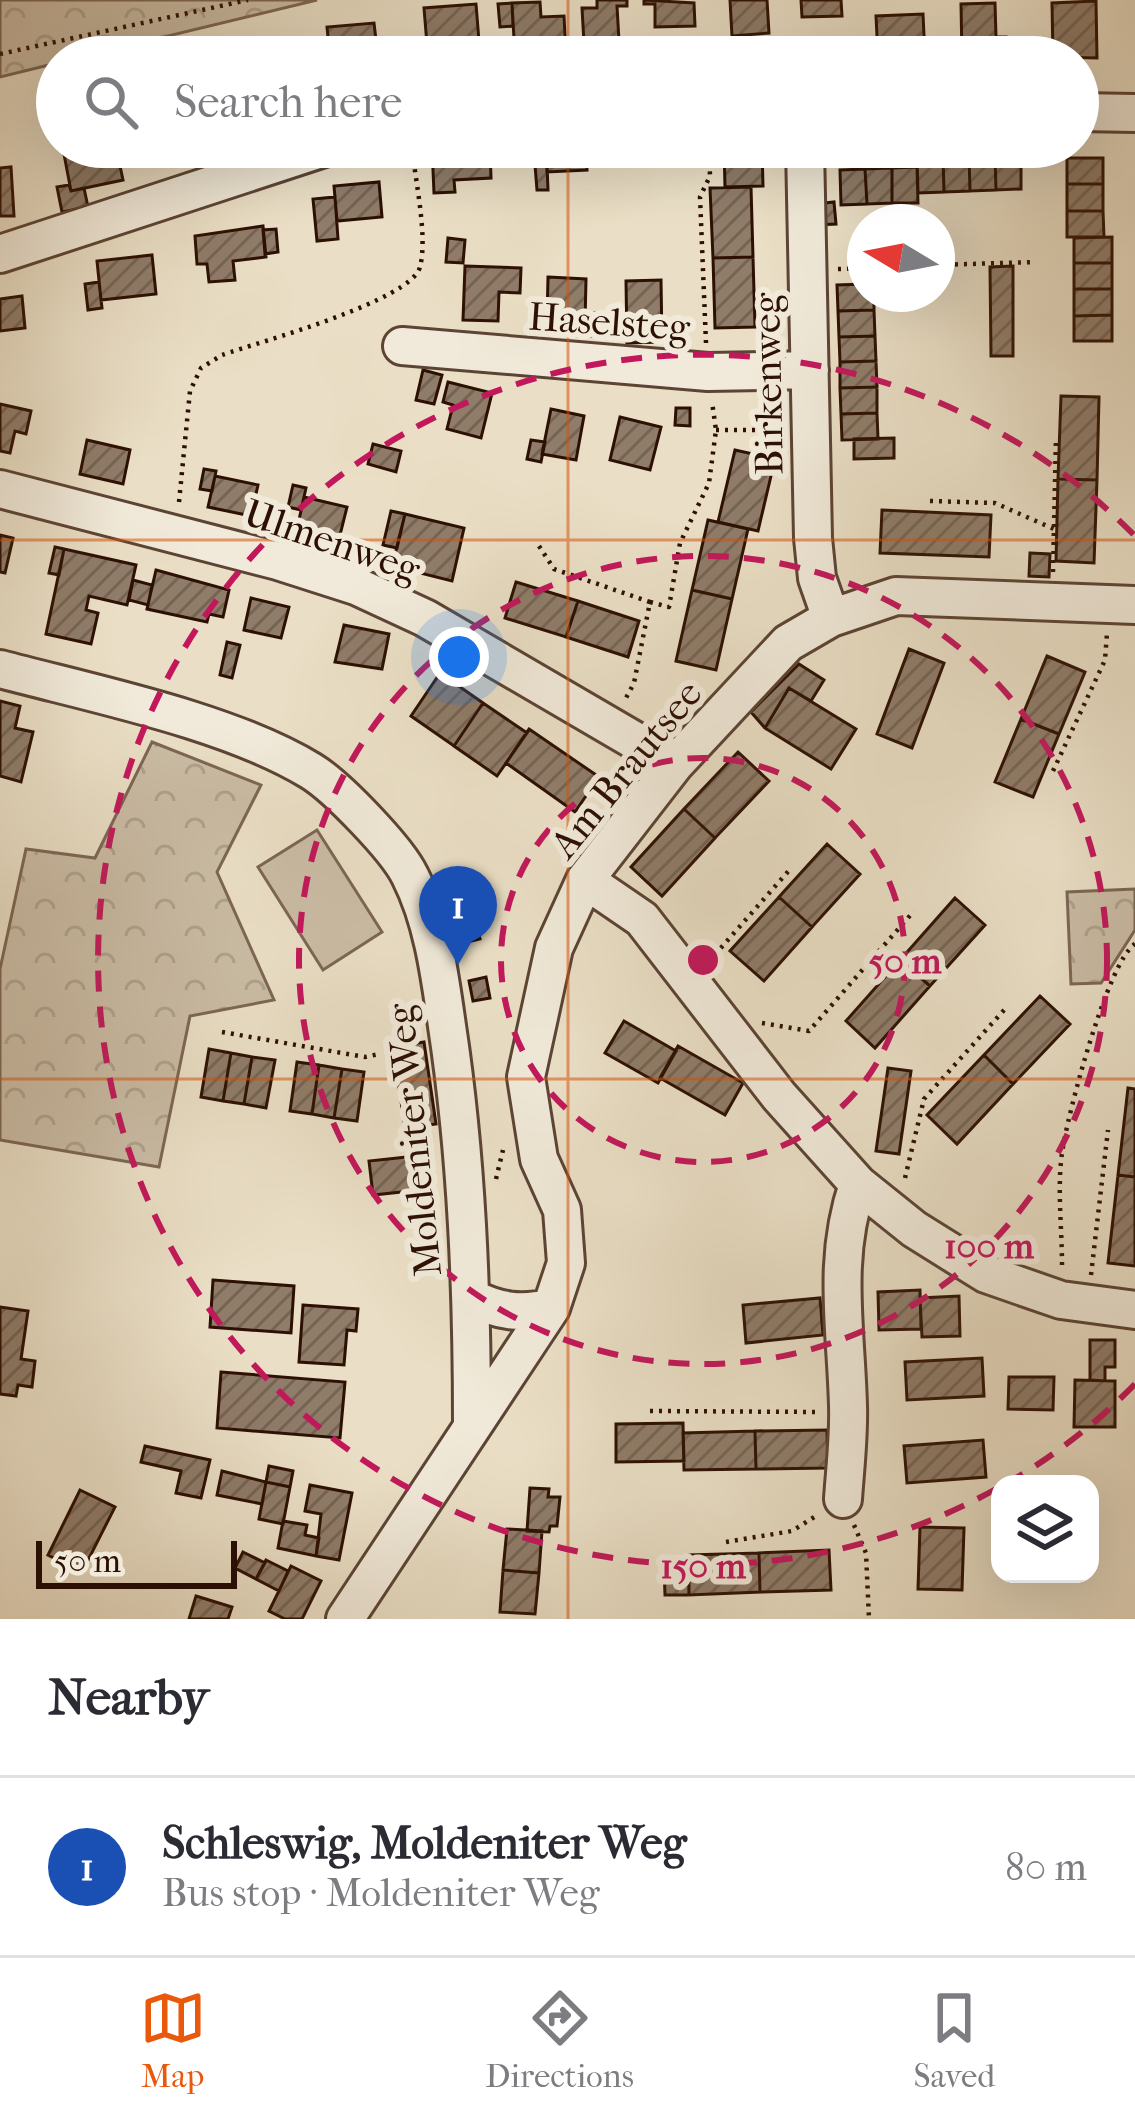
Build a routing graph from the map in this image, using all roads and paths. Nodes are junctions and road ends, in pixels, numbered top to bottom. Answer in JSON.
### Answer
{"nodes":[{"id":1,"x":248,"y":0,"type":"edge"},
{"id":2,"x":83,"y":36,"type":"edge"},
{"id":3,"x":36,"y":46,"type":"edge"},
{"id":4,"x":0,"y":54,"type":"edge"},
{"id":5,"x":1099,"y":112,"type":"edge"},
{"id":6,"x":1135,"y":112,"type":"edge"},
{"id":7,"x":263,"y":168,"type":"edge"},
{"id":8,"x":414,"y":168,"type":"edge"},
{"id":9,"x":710,"y":168,"type":"edge"},
{"id":10,"x":805,"y":168,"type":"edge"},
{"id":11,"x":0,"y":254,"type":"edge"},
{"id":12,"x":1035,"y":262,"type":"dead end"},
{"id":13,"x":955,"y":265,"type":"edge"},
{"id":14,"x":402,"y":346,"type":"dead end"},
{"id":15,"x":810,"y":370,"type":"junction"},
{"id":16,"x":708,"y":372,"type":"junction"},
{"id":17,"x":716,"y":430,"type":"junction"},
{"id":18,"x":811,"y":430,"type":"junction"},
{"id":19,"x":1056,"y":437,"type":"dead end"},
{"id":20,"x":0,"y":489,"type":"edge"},
{"id":21,"x":930,"y":501,"type":"dead end"},
{"id":22,"x":1054,"y":529,"type":"junction"},
{"id":23,"x":176,"y":534,"type":"junction"},
{"id":24,"x":539,"y":547,"type":"dead end"},
{"id":25,"x":650,"y":602,"type":"junction"},
{"id":26,"x":1052,"y":602,"type":"junction"},
{"id":27,"x":1122,"y":604,"type":"edge"},
{"id":28,"x":830,"y":618,"type":"junction"},
{"id":29,"x":0,"y":669,"type":"edge"},
{"id":30,"x":611,"y":727,"type":"junction"},
{"id":31,"x":675,"y":764,"type":"junction"},
{"id":32,"x":1053,"y":771,"type":"dead end"},
{"id":33,"x":792,"y":867,"type":"dead end"},
{"id":34,"x":586,"y":880,"type":"junction"},
{"id":35,"x":914,"y":911,"type":"dead end"},
{"id":36,"x":1135,"y":944,"type":"edge"},
{"id":37,"x":697,"y":986,"type":"junction"},
{"id":38,"x":1005,"y":1009,"type":"dead end"},
{"id":39,"x":729,"y":1031,"type":"junction"},
{"id":40,"x":222,"y":1032,"type":"dead end"},
{"id":41,"x":379,"y":1054,"type":"dead end"},
{"id":42,"x":1108,"y":1130,"type":"dead end"},
{"id":43,"x":506,"y":1134,"type":"dead end"},
{"id":44,"x":462,"y":1160,"type":"junction"},
{"id":45,"x":859,"y":1184,"type":"junction"},
{"id":46,"x":888,"y":1208,"type":"junction"},
{"id":47,"x":472,"y":1298,"type":"junction"},
{"id":48,"x":1075,"y":1302,"type":"junction"},
{"id":49,"x":551,"y":1308,"type":"junction"},
{"id":50,"x":1135,"y":1310,"type":"edge"},
{"id":51,"x":650,"y":1411,"type":"dead end"},
{"id":52,"x":849,"y":1412,"type":"junction"},
{"id":53,"x":472,"y":1425,"type":"junction"},
{"id":54,"x":843,"y":1499,"type":"junction"},
{"id":55,"x":725,"y":1542,"type":"dead end"},
{"id":56,"x":345,"y":1619,"type":"edge"},
{"id":57,"x":868,"y":1619,"type":"edge"}],
"edges":[{"from":1,"to":2,"type":"path"},
{"from":3,"to":4,"type":"path"},
{"from":5,"to":6,"type":"street"},
{"from":7,"to":11,"type":"street"},
{"from":8,"to":23,"type":"path"},
{"from":9,"to":16,"type":"path"},
{"from":10,"to":15,"type":"street","name":"Birkenweg"},
{"from":12,"to":13,"type":"path"},
{"from":14,"to":16,"type":"street","name":"Haselsteg"},
{"from":15,"to":16,"type":"street","name":"Haselsteg"},
{"from":15,"to":18,"type":"street","name":"Birkenweg"},
{"from":16,"to":17,"type":"path"},
{"from":17,"to":18,"type":"path"},
{"from":17,"to":25,"type":"path"},
{"from":18,"to":28,"type":"street","name":"Birkenweg"},
{"from":19,"to":22,"type":"path"},
{"from":20,"to":23,"type":"street","name":"Ulmenweg"},
{"from":21,"to":22,"type":"path"},
{"from":22,"to":26,"type":"path"},
{"from":23,"to":30,"type":"street","name":"Ulmenweg"},
{"from":24,"to":25,"type":"path"},
{"from":25,"to":30,"type":"path"},
{"from":26,"to":27,"type":"street","name":"Am Brautsee"},
{"from":26,"to":28,"type":"street","name":"Am Brautsee"},
{"from":27,"to":32,"type":"path"},
{"from":28,"to":31,"type":"street","name":"Am Brautsee"},
{"from":29,"to":44,"type":"street","name":"Moldeniter Weg"},
{"from":30,"to":31,"type":"street","name":"Ulmenweg"},
{"from":31,"to":34,"type":"street","name":"Am Brautsee"},
{"from":33,"to":37,"type":"path"},
{"from":34,"to":37,"type":"street"},
{"from":34,"to":49,"type":"street","name":"Am Brautsee"},
{"from":35,"to":39,"type":"path"},
{"from":36,"to":48,"type":"path"},
{"from":37,"to":39,"type":"street"},
{"from":38,"to":46,"type":"path"},
{"from":39,"to":45,"type":"street"},
{"from":40,"to":41,"type":"path"},
{"from":42,"to":48,"type":"path"},
{"from":43,"to":44,"type":"path"},
{"from":44,"to":47,"type":"street","name":"Moldeniter Weg"},
{"from":45,"to":46,"type":"street"},
{"from":45,"to":52,"type":"street"},
{"from":46,"to":48,"type":"street"},
{"from":47,"to":49,"type":"street"},
{"from":47,"to":53,"type":"street","name":"Moldeniter Weg"},
{"from":48,"to":50,"type":"street"},
{"from":49,"to":53,"type":"street","name":"Am Brautsee"},
{"from":51,"to":52,"type":"path"},
{"from":52,"to":54,"type":"street"},
{"from":53,"to":56,"type":"street"},
{"from":54,"to":55,"type":"path"},
{"from":54,"to":57,"type":"path"}]}
